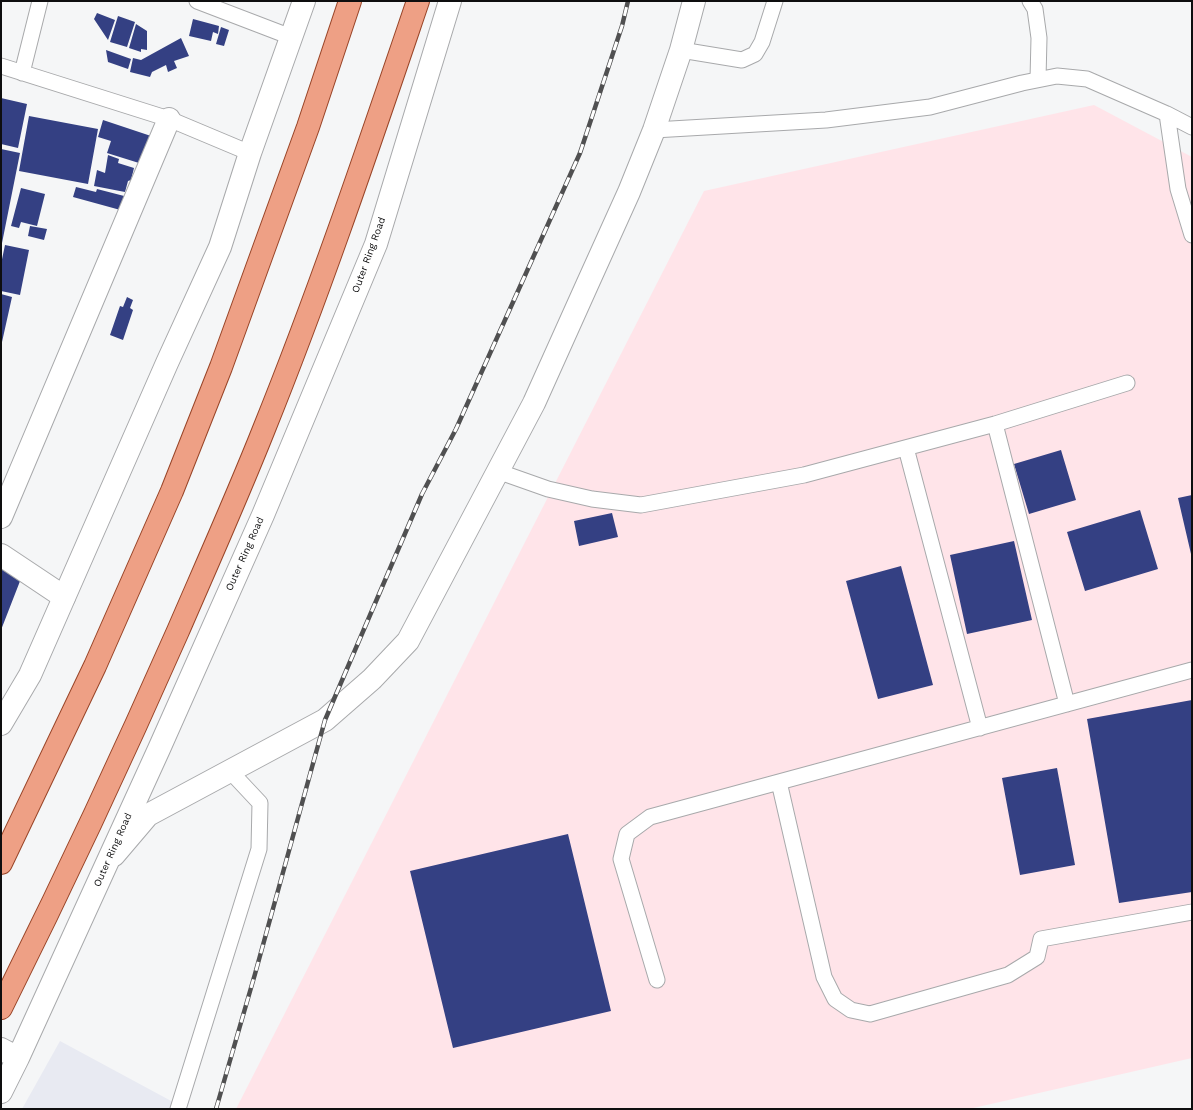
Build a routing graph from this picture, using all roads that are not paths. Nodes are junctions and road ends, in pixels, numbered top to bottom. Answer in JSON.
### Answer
{"nodes":[{"id":1,"x":40,"y":1,"type":"edge"},
{"id":2,"x":197,"y":1,"type":"edge"},
{"id":3,"x":304,"y":1,"type":"edge"},
{"id":4,"x":350,"y":1,"type":"edge"},
{"id":5,"x":418,"y":1,"type":"edge"},
{"id":6,"x":450,"y":1,"type":"edge"},
{"id":7,"x":694,"y":1,"type":"edge"},
{"id":8,"x":775,"y":1,"type":"edge"},
{"id":9,"x":1030,"y":1,"type":"edge"},
{"id":10,"x":291,"y":37,"type":"junction"},
{"id":11,"x":681,"y":50,"type":"junction"},
{"id":12,"x":1,"y":66,"type":"edge"},
{"id":13,"x":22,"y":73,"type":"junction"},
{"id":14,"x":1038,"y":80,"type":"junction"},
{"id":15,"x":1167,"y":114,"type":"junction"},
{"id":16,"x":169,"y":119,"type":"junction"},
{"id":17,"x":1192,"y":128,"type":"edge"},
{"id":18,"x":654,"y":130,"type":"junction"},
{"id":19,"x":250,"y":153,"type":"junction"},
{"id":20,"x":1192,"y":235,"type":"edge"},
{"id":21,"x":1127,"y":383,"type":"dead end"},
{"id":22,"x":995,"y":424,"type":"junction"},
{"id":23,"x":906,"y":448,"type":"junction"},
{"id":24,"x":497,"y":471,"type":"junction"},
{"id":25,"x":1,"y":517,"type":"edge"},
{"id":26,"x":1,"y":555,"type":"edge"},
{"id":27,"x":64,"y":597,"type":"junction"},
{"id":28,"x":1192,"y":670,"type":"edge"},
{"id":29,"x":1067,"y":704,"type":"junction"},
{"id":30,"x":1,"y":724,"type":"edge"},
{"id":31,"x":980,"y":728,"type":"junction"},
{"id":32,"x":230,"y":771,"type":"junction"},
{"id":33,"x":779,"y":782,"type":"junction"},
{"id":34,"x":1,"y":862,"type":"edge"},
{"id":35,"x":106,"y":864,"type":"junction"},
{"id":36,"x":1192,"y":912,"type":"edge"},
{"id":37,"x":657,"y":980,"type":"dead end"},
{"id":38,"x":1,"y":1008,"type":"edge"},
{"id":39,"x":10,"y":1053,"type":"edge"},
{"id":40,"x":1,"y":1092,"type":"edge"},
{"id":41,"x":178,"y":1109,"type":"edge"}],
"edges":[{"from":1,"to":13,"type":"lane"},
{"from":2,"to":10,"type":"lane"},
{"from":3,"to":10,"type":"main road"},
{"from":4,"to":34,"type":"main road"},
{"from":5,"to":38,"type":"main road"},
{"from":6,"to":35,"type":"main road","name":"Outer Ring Road"},
{"from":7,"to":11,"type":"main road"},
{"from":8,"to":11,"type":"lane"},
{"from":9,"to":14,"type":"lane"},
{"from":10,"to":19,"type":"main road"},
{"from":11,"to":18,"type":"main road"},
{"from":12,"to":13,"type":"lane"},
{"from":13,"to":16,"type":"lane"},
{"from":14,"to":15,"type":"lane"},
{"from":14,"to":18,"type":"lane"},
{"from":15,"to":17,"type":"lane"},
{"from":15,"to":20,"type":"lane"},
{"from":16,"to":19,"type":"lane"},
{"from":16,"to":25,"type":"main road"},
{"from":18,"to":24,"type":"main road"},
{"from":19,"to":27,"type":"main road"},
{"from":21,"to":22,"type":"lane"},
{"from":22,"to":23,"type":"lane"},
{"from":22,"to":29,"type":"lane"},
{"from":23,"to":24,"type":"lane"},
{"from":23,"to":31,"type":"lane"},
{"from":24,"to":32,"type":"main road"},
{"from":26,"to":27,"type":"main road"},
{"from":27,"to":30,"type":"main road"},
{"from":28,"to":29,"type":"lane"},
{"from":29,"to":31,"type":"lane"},
{"from":31,"to":33,"type":"lane"},
{"from":32,"to":35,"type":"main road"},
{"from":32,"to":41,"type":"lane"},
{"from":33,"to":36,"type":"lane"},
{"from":33,"to":37,"type":"lane"},
{"from":35,"to":39,"type":"main road","name":"Outer Ring Road"},
{"from":39,"to":40,"type":"main road","name":"Outer Ring Road"}]}
